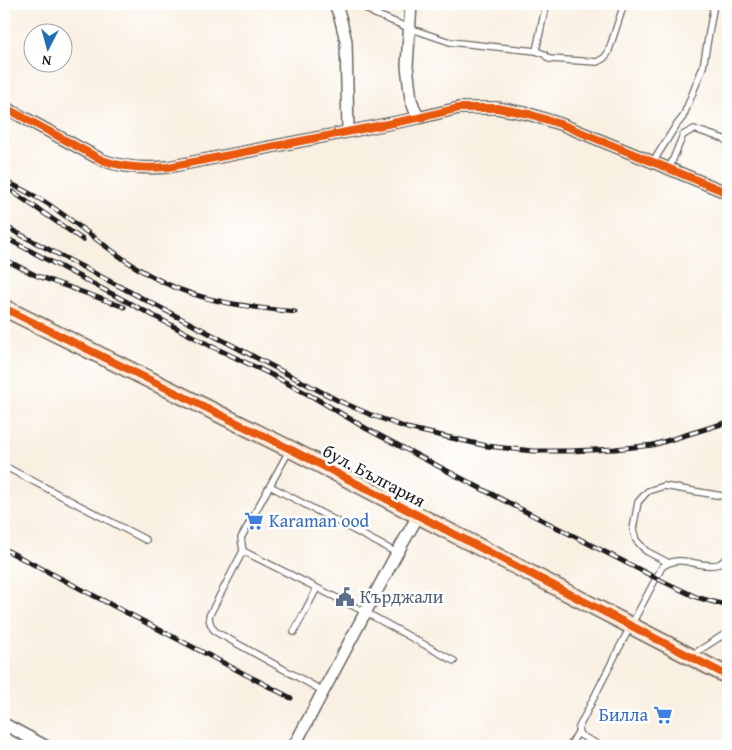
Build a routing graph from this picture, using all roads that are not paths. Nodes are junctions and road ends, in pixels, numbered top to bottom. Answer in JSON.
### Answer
{"nodes":[{"id":1,"x":334,"y":4,"type":"edge"},
{"id":2,"x":359,"y":4,"type":"edge"},
{"id":3,"x":381,"y":4,"type":"edge"},
{"id":4,"x":412,"y":4,"type":"edge"},
{"id":5,"x":546,"y":4,"type":"edge"},
{"id":6,"x":624,"y":4,"type":"edge"},
{"id":7,"x":714,"y":4,"type":"edge"},
{"id":8,"x":375,"y":14,"type":"junction"},
{"id":9,"x":409,"y":28,"type":"junction"},
{"id":10,"x":536,"y":51,"type":"junction"},
{"id":11,"x":4,"y":107,"type":"edge"},
{"id":12,"x":418,"y":118,"type":"junction"},
{"id":13,"x":348,"y":132,"type":"junction"},
{"id":14,"x":728,"y":143,"type":"edge"},
{"id":15,"x":653,"y":162,"type":"junction"},
{"id":16,"x":669,"y":169,"type":"junction"},
{"id":17,"x":728,"y":193,"type":"edge"},
{"id":18,"x":4,"y":308,"type":"edge"},
{"id":19,"x":290,"y":449,"type":"junction"},
{"id":20,"x":4,"y":466,"type":"edge"},
{"id":21,"x":270,"y":486,"type":"junction"},
{"id":22,"x":728,"y":497,"type":"edge"},
{"id":23,"x":418,"y":516,"type":"junction"},
{"id":24,"x":146,"y":540,"type":"dead end"},
{"id":25,"x":243,"y":551,"type":"junction"},
{"id":26,"x":397,"y":553,"type":"junction"},
{"id":27,"x":728,"y":557,"type":"edge"},
{"id":28,"x":667,"y":562,"type":"junction"},
{"id":29,"x":317,"y":588,"type":"junction"},
{"id":30,"x":365,"y":612,"type":"junction"},
{"id":31,"x":630,"y":625,"type":"junction"},
{"id":32,"x":294,"y":632,"type":"dead end"},
{"id":33,"x":728,"y":632,"type":"edge"},
{"id":34,"x":689,"y":656,"type":"junction"},
{"id":35,"x":454,"y":661,"type":"dead end"},
{"id":36,"x":728,"y":676,"type":"edge"},
{"id":37,"x":322,"y":691,"type":"junction"},
{"id":38,"x":4,"y":724,"type":"edge"},
{"id":39,"x":578,"y":732,"type":"junction"},
{"id":40,"x":45,"y":746,"type":"edge"},
{"id":41,"x":294,"y":746,"type":"edge"},
{"id":42,"x":570,"y":746,"type":"edge"},
{"id":43,"x":600,"y":746,"type":"edge"}],
"edges":[{"from":1,"to":13,"type":"street"},
{"from":2,"to":8,"type":"lane"},
{"from":3,"to":8,"type":"lane"},
{"from":4,"to":9,"type":"street"},
{"from":5,"to":10,"type":"lane"},
{"from":6,"to":10,"type":"lane"},
{"from":7,"to":15,"type":"lane"},
{"from":8,"to":9,"type":"lane"},
{"from":9,"to":10,"type":"lane"},
{"from":9,"to":12,"type":"street"},
{"from":11,"to":13,"type":"street"},
{"from":12,"to":13,"type":"street"},
{"from":12,"to":15,"type":"street"},
{"from":14,"to":16,"type":"lane"},
{"from":15,"to":16,"type":"street"},
{"from":16,"to":17,"type":"street"},
{"from":18,"to":19,"type":"street","name":"бул. България"},
{"from":19,"to":21,"type":"lane"},
{"from":19,"to":23,"type":"street","name":"бул. България"},
{"from":20,"to":24,"type":"lane"},
{"from":21,"to":25,"type":"lane"},
{"from":21,"to":26,"type":"lane"},
{"from":22,"to":28,"type":"lane"},
{"from":23,"to":26,"type":"street"},
{"from":23,"to":31,"type":"street","name":"бул. България"},
{"from":25,"to":29,"type":"lane"},
{"from":25,"to":37,"type":"lane"},
{"from":26,"to":30,"type":"street"},
{"from":27,"to":28,"type":"lane"},
{"from":28,"to":31,"type":"lane"},
{"from":29,"to":30,"type":"lane"},
{"from":29,"to":32,"type":"lane"},
{"from":30,"to":35,"type":"lane"},
{"from":30,"to":37,"type":"street"},
{"from":31,"to":34,"type":"street","name":"бул. България"},
{"from":31,"to":39,"type":"lane"},
{"from":33,"to":34,"type":"lane"},
{"from":34,"to":36,"type":"street","name":"бул. България"},
{"from":37,"to":41,"type":"street"},
{"from":38,"to":40,"type":"street"},
{"from":39,"to":42,"type":"lane"},
{"from":39,"to":43,"type":"lane"}]}
